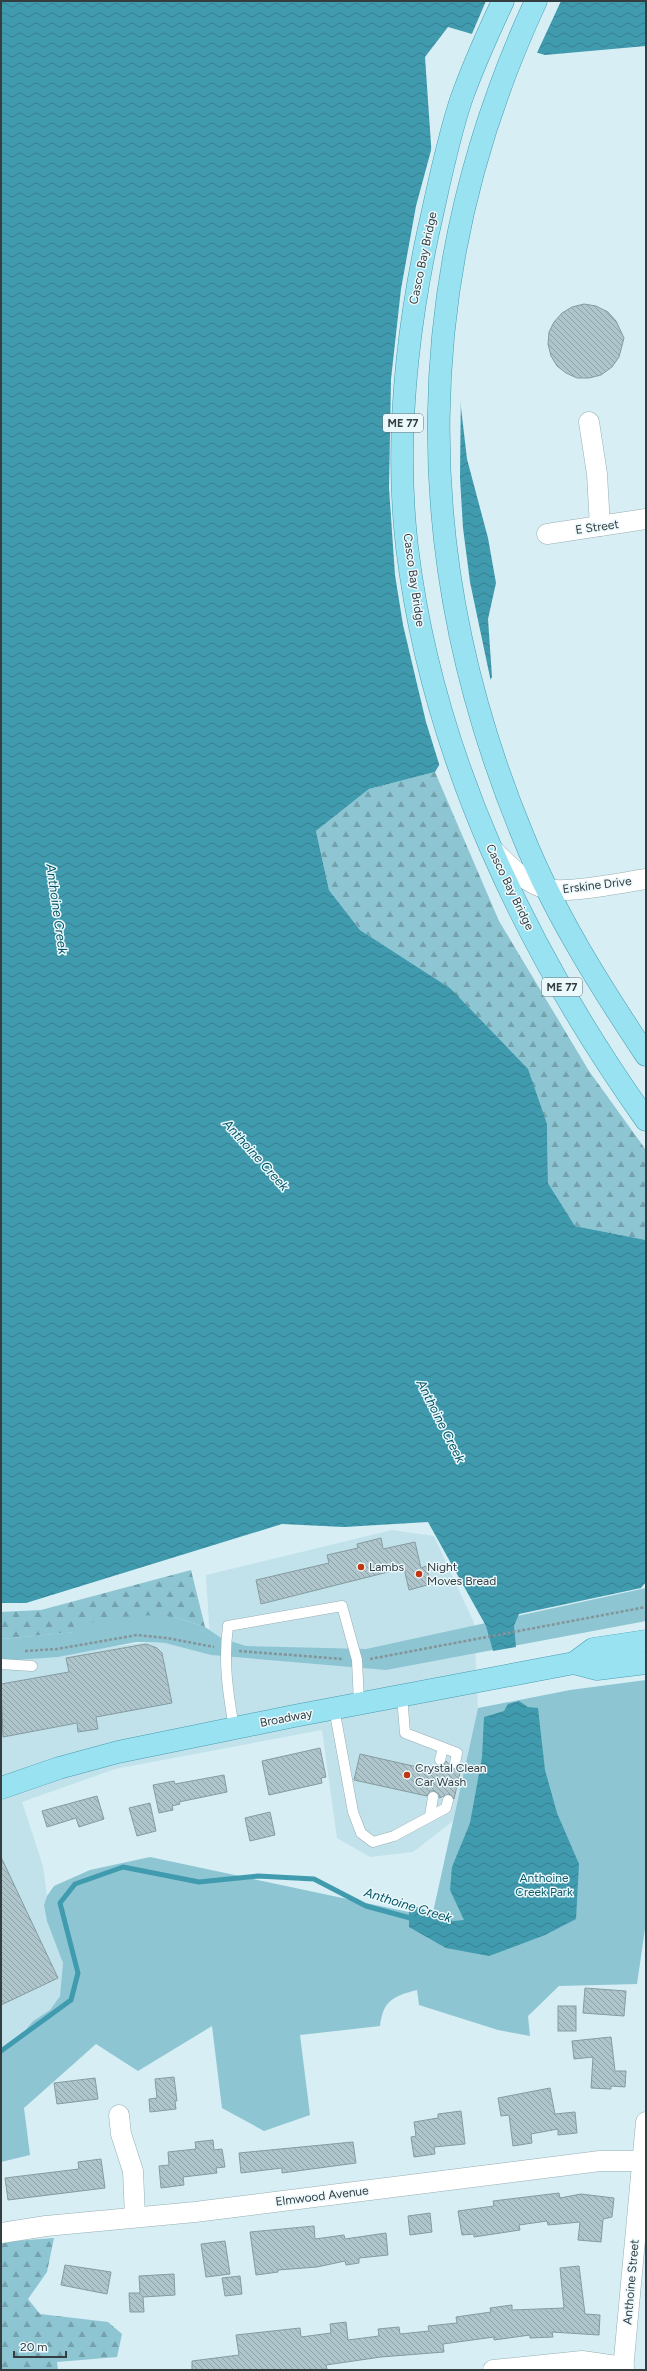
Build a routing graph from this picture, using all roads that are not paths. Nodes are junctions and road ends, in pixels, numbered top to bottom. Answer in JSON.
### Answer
{"nodes":[{"id":1,"x":504,"y":1,"type":"edge"},
{"id":2,"x":536,"y":1,"type":"edge"},
{"id":3,"x":589,"y":422,"type":"dead end"},
{"id":4,"x":646,"y":519,"type":"edge"},
{"id":5,"x":600,"y":526,"type":"junction"},
{"id":6,"x":547,"y":534,"type":"dead end"},
{"id":7,"x":489,"y":847,"type":"junction"},
{"id":8,"x":646,"y":879,"type":"edge"},
{"id":9,"x":549,"y":890,"type":"junction"},
{"id":10,"x":646,"y":1055,"type":"edge"},
{"id":11,"x":646,"y":1120,"type":"edge"},
{"id":12,"x":646,"y":1641,"type":"edge"},
{"id":13,"x":574,"y":1663,"type":"junction"},
{"id":14,"x":1,"y":1664,"type":"edge"},
{"id":15,"x":646,"y":1664,"type":"edge"},
{"id":16,"x":32,"y":1666,"type":"dead end"},
{"id":17,"x":402,"y":1695,"type":"junction"},
{"id":18,"x":359,"y":1703,"type":"junction"},
{"id":19,"x":334,"y":1708,"type":"junction"},
{"id":20,"x":234,"y":1728,"type":"junction"},
{"id":21,"x":443,"y":1748,"type":"junction"},
{"id":22,"x":440,"y":1760,"type":"dead end"},
{"id":23,"x":455,"y":1763,"type":"dead end"},
{"id":24,"x":1,"y":1788,"type":"edge"},
{"id":25,"x":433,"y":1797,"type":"dead end"},
{"id":26,"x":448,"y":1800,"type":"dead end"},
{"id":27,"x":430,"y":1816,"type":"junction"},
{"id":28,"x":119,"y":2115,"type":"dead end"},
{"id":29,"x":646,"y":2122,"type":"edge"},
{"id":30,"x":644,"y":2161,"type":"edge"},
{"id":31,"x":135,"y":2217,"type":"junction"},
{"id":32,"x":1,"y":2233,"type":"edge"},
{"id":33,"x":624,"y":2369,"type":"edge"},
{"id":34,"x":494,"y":2370,"type":"edge"}],
"edges":[{"from":1,"to":7,"type":"main road","name":"Casco Bay Bridge","number":"ME 77"},
{"from":2,"to":9,"type":"main road","number":"ME 77"},
{"from":3,"to":5,"type":"street"},
{"from":4,"to":5,"type":"street","name":"E Street"},
{"from":5,"to":6,"type":"street","name":"E Street"},
{"from":7,"to":9,"type":"street"},
{"from":7,"to":11,"type":"main road","name":"Casco Bay Bridge","number":"ME 77"},
{"from":8,"to":9,"type":"street","name":"Erskine Drive"},
{"from":9,"to":10,"type":"main road","number":"ME 77"},
{"from":12,"to":13,"type":"main road","name":"Broadway"},
{"from":13,"to":15,"type":"main road","name":"Broadway"},
{"from":13,"to":17,"type":"main road","name":"Broadway"},
{"from":14,"to":16,"type":"lane"},
{"from":17,"to":18,"type":"main road","name":"Broadway"},
{"from":17,"to":21,"type":"lane"},
{"from":18,"to":19,"type":"main road","name":"Broadway"},
{"from":18,"to":20,"type":"lane"},
{"from":19,"to":20,"type":"main road","name":"Broadway"},
{"from":19,"to":27,"type":"lane"},
{"from":20,"to":24,"type":"main road","name":"Broadway"},
{"from":21,"to":22,"type":"lane"},
{"from":21,"to":23,"type":"lane"},
{"from":25,"to":27,"type":"lane"},
{"from":26,"to":27,"type":"lane"},
{"from":28,"to":31,"type":"street"},
{"from":29,"to":30,"type":"street","name":"Anthoine Street"},
{"from":30,"to":31,"type":"street","name":"Elmwood Avenue"},
{"from":30,"to":33,"type":"street","name":"Anthoine Street"},
{"from":31,"to":32,"type":"street","name":"Elmwood Avenue"},
{"from":33,"to":34,"type":"street"}]}
